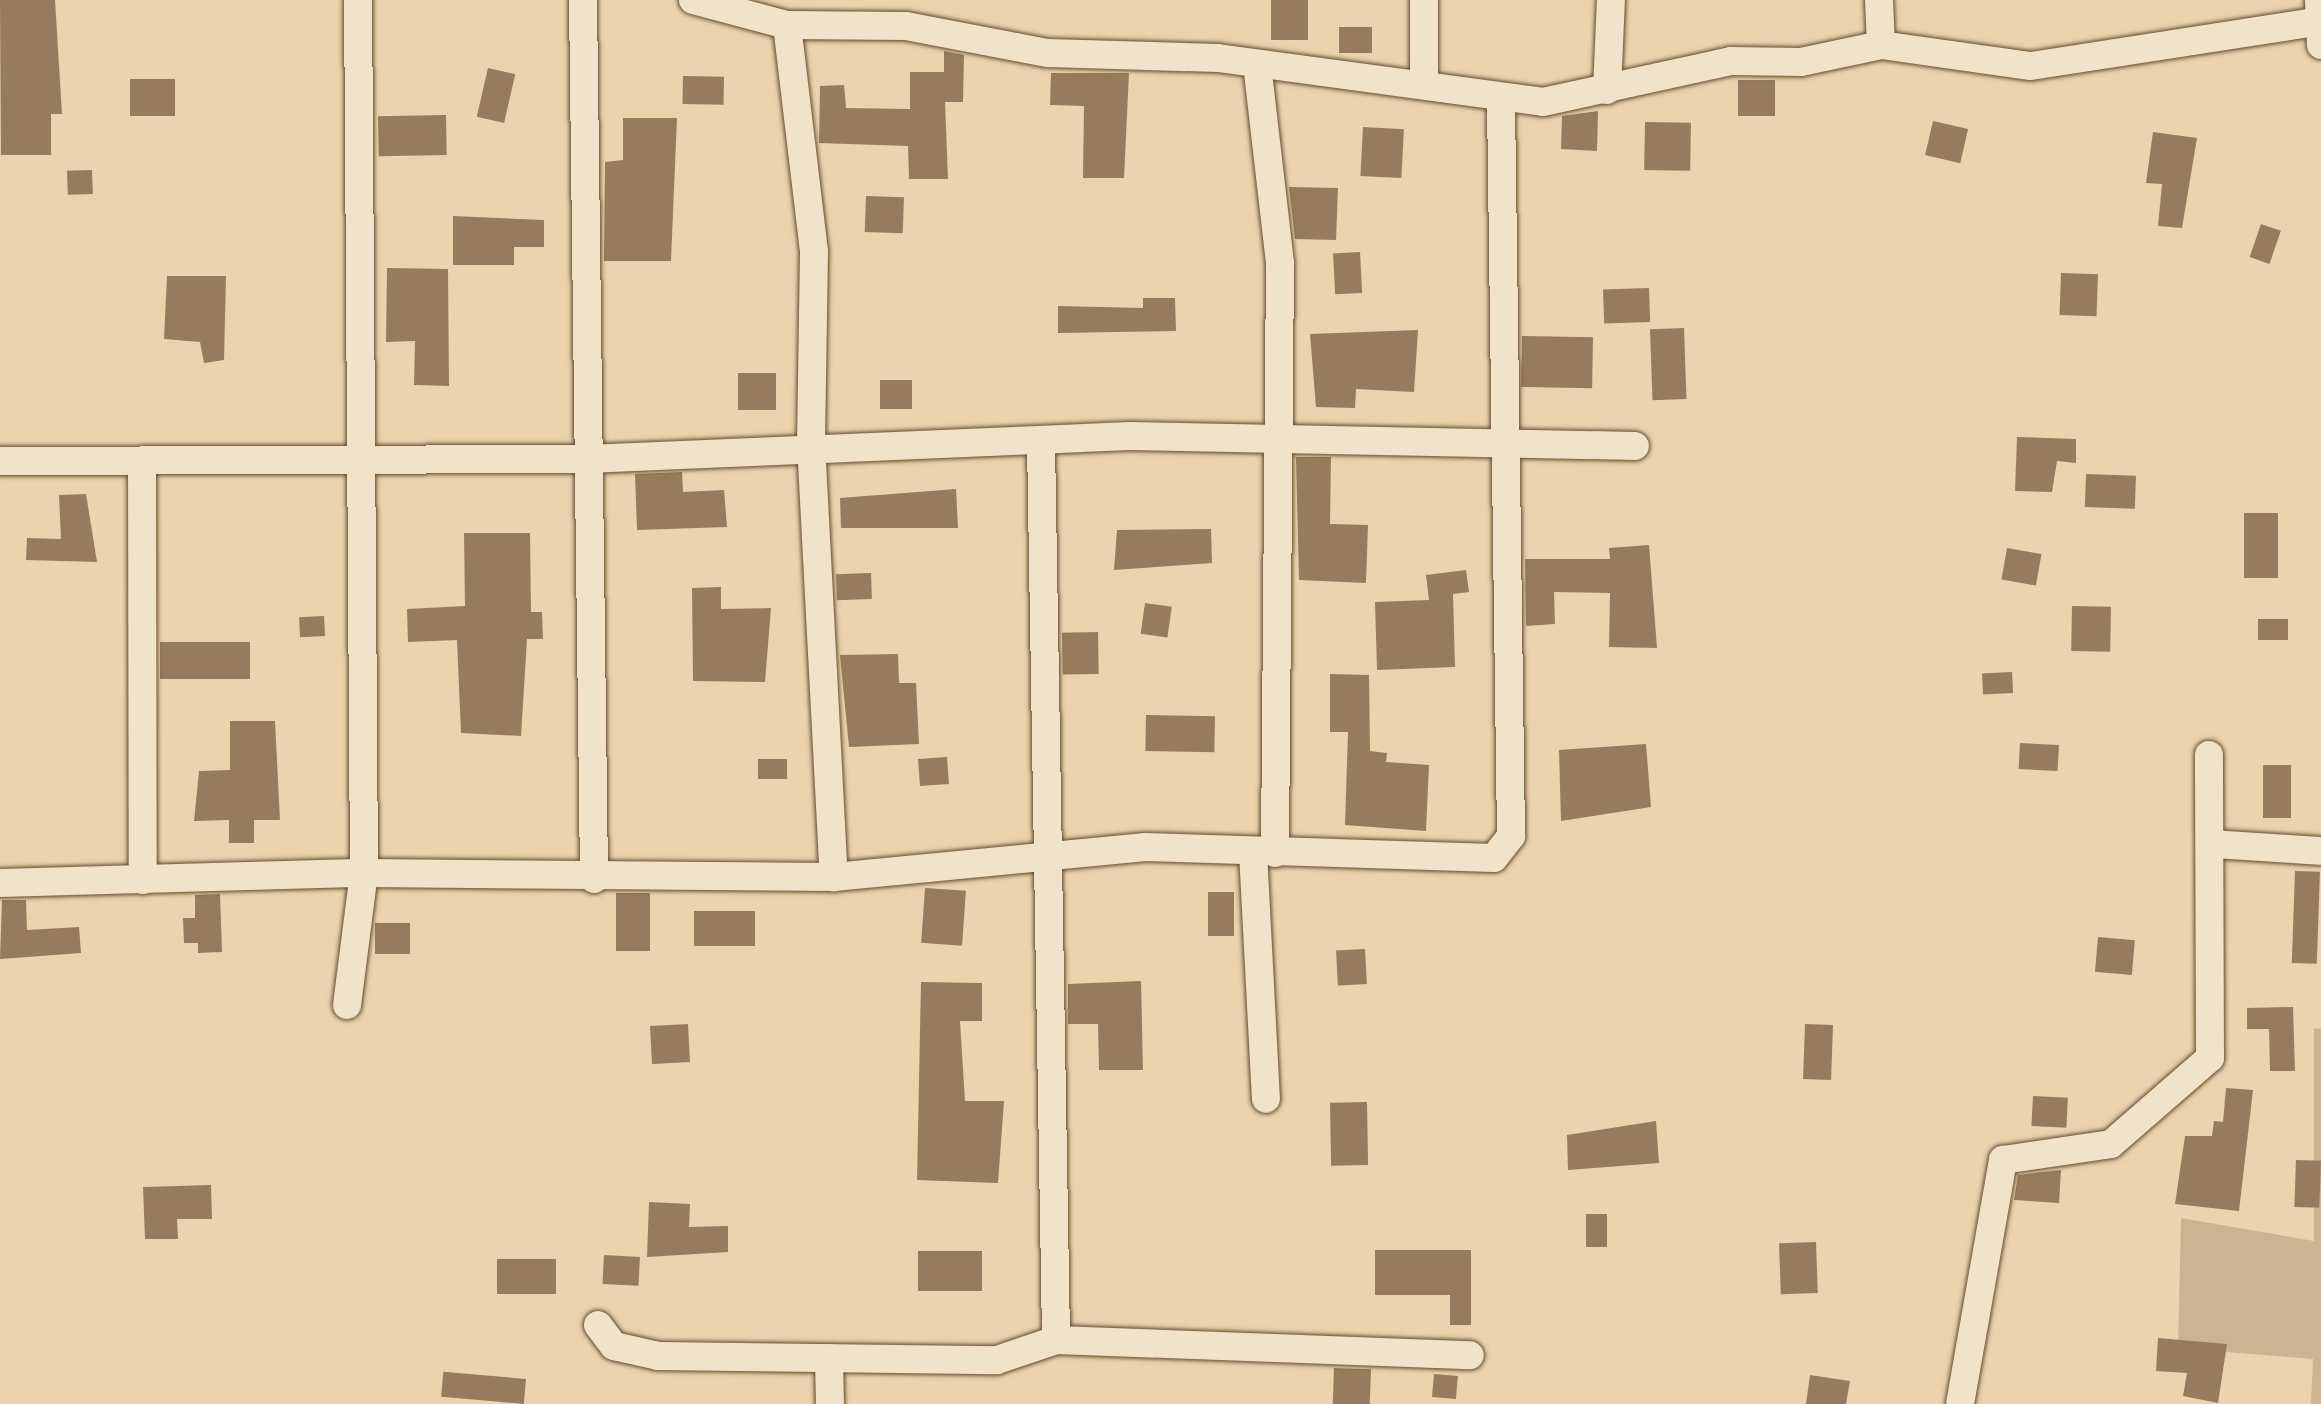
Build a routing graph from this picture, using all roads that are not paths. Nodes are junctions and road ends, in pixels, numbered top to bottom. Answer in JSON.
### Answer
{"nodes":[{"id":1,"x":358,"y":0,"type":"edge"},
{"id":2,"x":583,"y":0,"type":"edge"},
{"id":3,"x":694,"y":0,"type":"edge"},
{"id":4,"x":1424,"y":0,"type":"edge"},
{"id":5,"x":1611,"y":0,"type":"edge"},
{"id":6,"x":1879,"y":0,"type":"edge"},
{"id":7,"x":2320,"y":22,"type":"edge"},
{"id":8,"x":787,"y":24,"type":"junction"},
{"id":9,"x":1881,"y":45,"type":"junction"},
{"id":10,"x":1257,"y":64,"type":"junction"},
{"id":11,"x":1424,"y":81,"type":"junction"},
{"id":12,"x":1607,"y":90,"type":"junction"},
{"id":13,"x":1501,"y":99,"type":"junction"},
{"id":14,"x":1274,"y":437,"type":"junction"},
{"id":15,"x":1510,"y":439,"type":"junction"},
{"id":16,"x":1041,"y":442,"type":"junction"},
{"id":17,"x":811,"y":443,"type":"junction"},
{"id":18,"x":1636,"y":446,"type":"dead end"},
{"id":19,"x":366,"y":456,"type":"junction"},
{"id":20,"x":587,"y":459,"type":"junction"},
{"id":21,"x":0,"y":461,"type":"edge"},
{"id":22,"x":142,"y":462,"type":"junction"},
{"id":23,"x":2210,"y":755,"type":"dead end"},
{"id":24,"x":2213,"y":844,"type":"junction"},
{"id":25,"x":2321,"y":851,"type":"edge"},
{"id":26,"x":1264,"y":852,"type":"junction"},
{"id":27,"x":1042,"y":859,"type":"junction"},
{"id":28,"x":364,"y":874,"type":"junction"},
{"id":29,"x":834,"y":877,"type":"junction"},
{"id":30,"x":594,"y":879,"type":"junction"},
{"id":31,"x":143,"y":880,"type":"junction"},
{"id":32,"x":0,"y":883,"type":"edge"},
{"id":33,"x":347,"y":1005,"type":"dead end"},
{"id":34,"x":1266,"y":1099,"type":"dead end"},
{"id":35,"x":598,"y":1325,"type":"dead end"},
{"id":36,"x":1056,"y":1340,"type":"junction"},
{"id":37,"x":1470,"y":1355,"type":"dead end"},
{"id":38,"x":829,"y":1358,"type":"junction"},
{"id":39,"x":830,"y":1404,"type":"edge"},
{"id":40,"x":1960,"y":1404,"type":"edge"}],
"edges":[{"from":1,"to":19,"type":"street"},
{"from":2,"to":20,"type":"street"},
{"from":3,"to":8,"type":"street"},
{"from":4,"to":11,"type":"street"},
{"from":5,"to":12,"type":"street"},
{"from":6,"to":9,"type":"street"},
{"from":7,"to":9,"type":"street"},
{"from":8,"to":10,"type":"street"},
{"from":8,"to":17,"type":"street"},
{"from":9,"to":12,"type":"street"},
{"from":10,"to":11,"type":"street"},
{"from":10,"to":14,"type":"street"},
{"from":11,"to":13,"type":"street"},
{"from":12,"to":13,"type":"street"},
{"from":13,"to":15,"type":"street"},
{"from":14,"to":15,"type":"street"},
{"from":14,"to":16,"type":"street"},
{"from":14,"to":26,"type":"street"},
{"from":15,"to":18,"type":"street"},
{"from":15,"to":26,"type":"street"},
{"from":16,"to":17,"type":"street"},
{"from":16,"to":27,"type":"street"},
{"from":17,"to":20,"type":"street"},
{"from":17,"to":29,"type":"street"},
{"from":19,"to":20,"type":"street"},
{"from":19,"to":22,"type":"street"},
{"from":19,"to":28,"type":"street"},
{"from":20,"to":30,"type":"street"},
{"from":21,"to":22,"type":"street"},
{"from":22,"to":31,"type":"street"},
{"from":23,"to":24,"type":"street"},
{"from":24,"to":25,"type":"street"},
{"from":24,"to":40,"type":"street"},
{"from":26,"to":27,"type":"street"},
{"from":26,"to":34,"type":"street"},
{"from":27,"to":29,"type":"street"},
{"from":27,"to":36,"type":"street"},
{"from":28,"to":30,"type":"street"},
{"from":28,"to":31,"type":"street"},
{"from":28,"to":33,"type":"street"},
{"from":29,"to":30,"type":"street"},
{"from":31,"to":32,"type":"street"},
{"from":35,"to":38,"type":"street"},
{"from":36,"to":37,"type":"street"},
{"from":36,"to":38,"type":"street"},
{"from":38,"to":39,"type":"street"}]}
